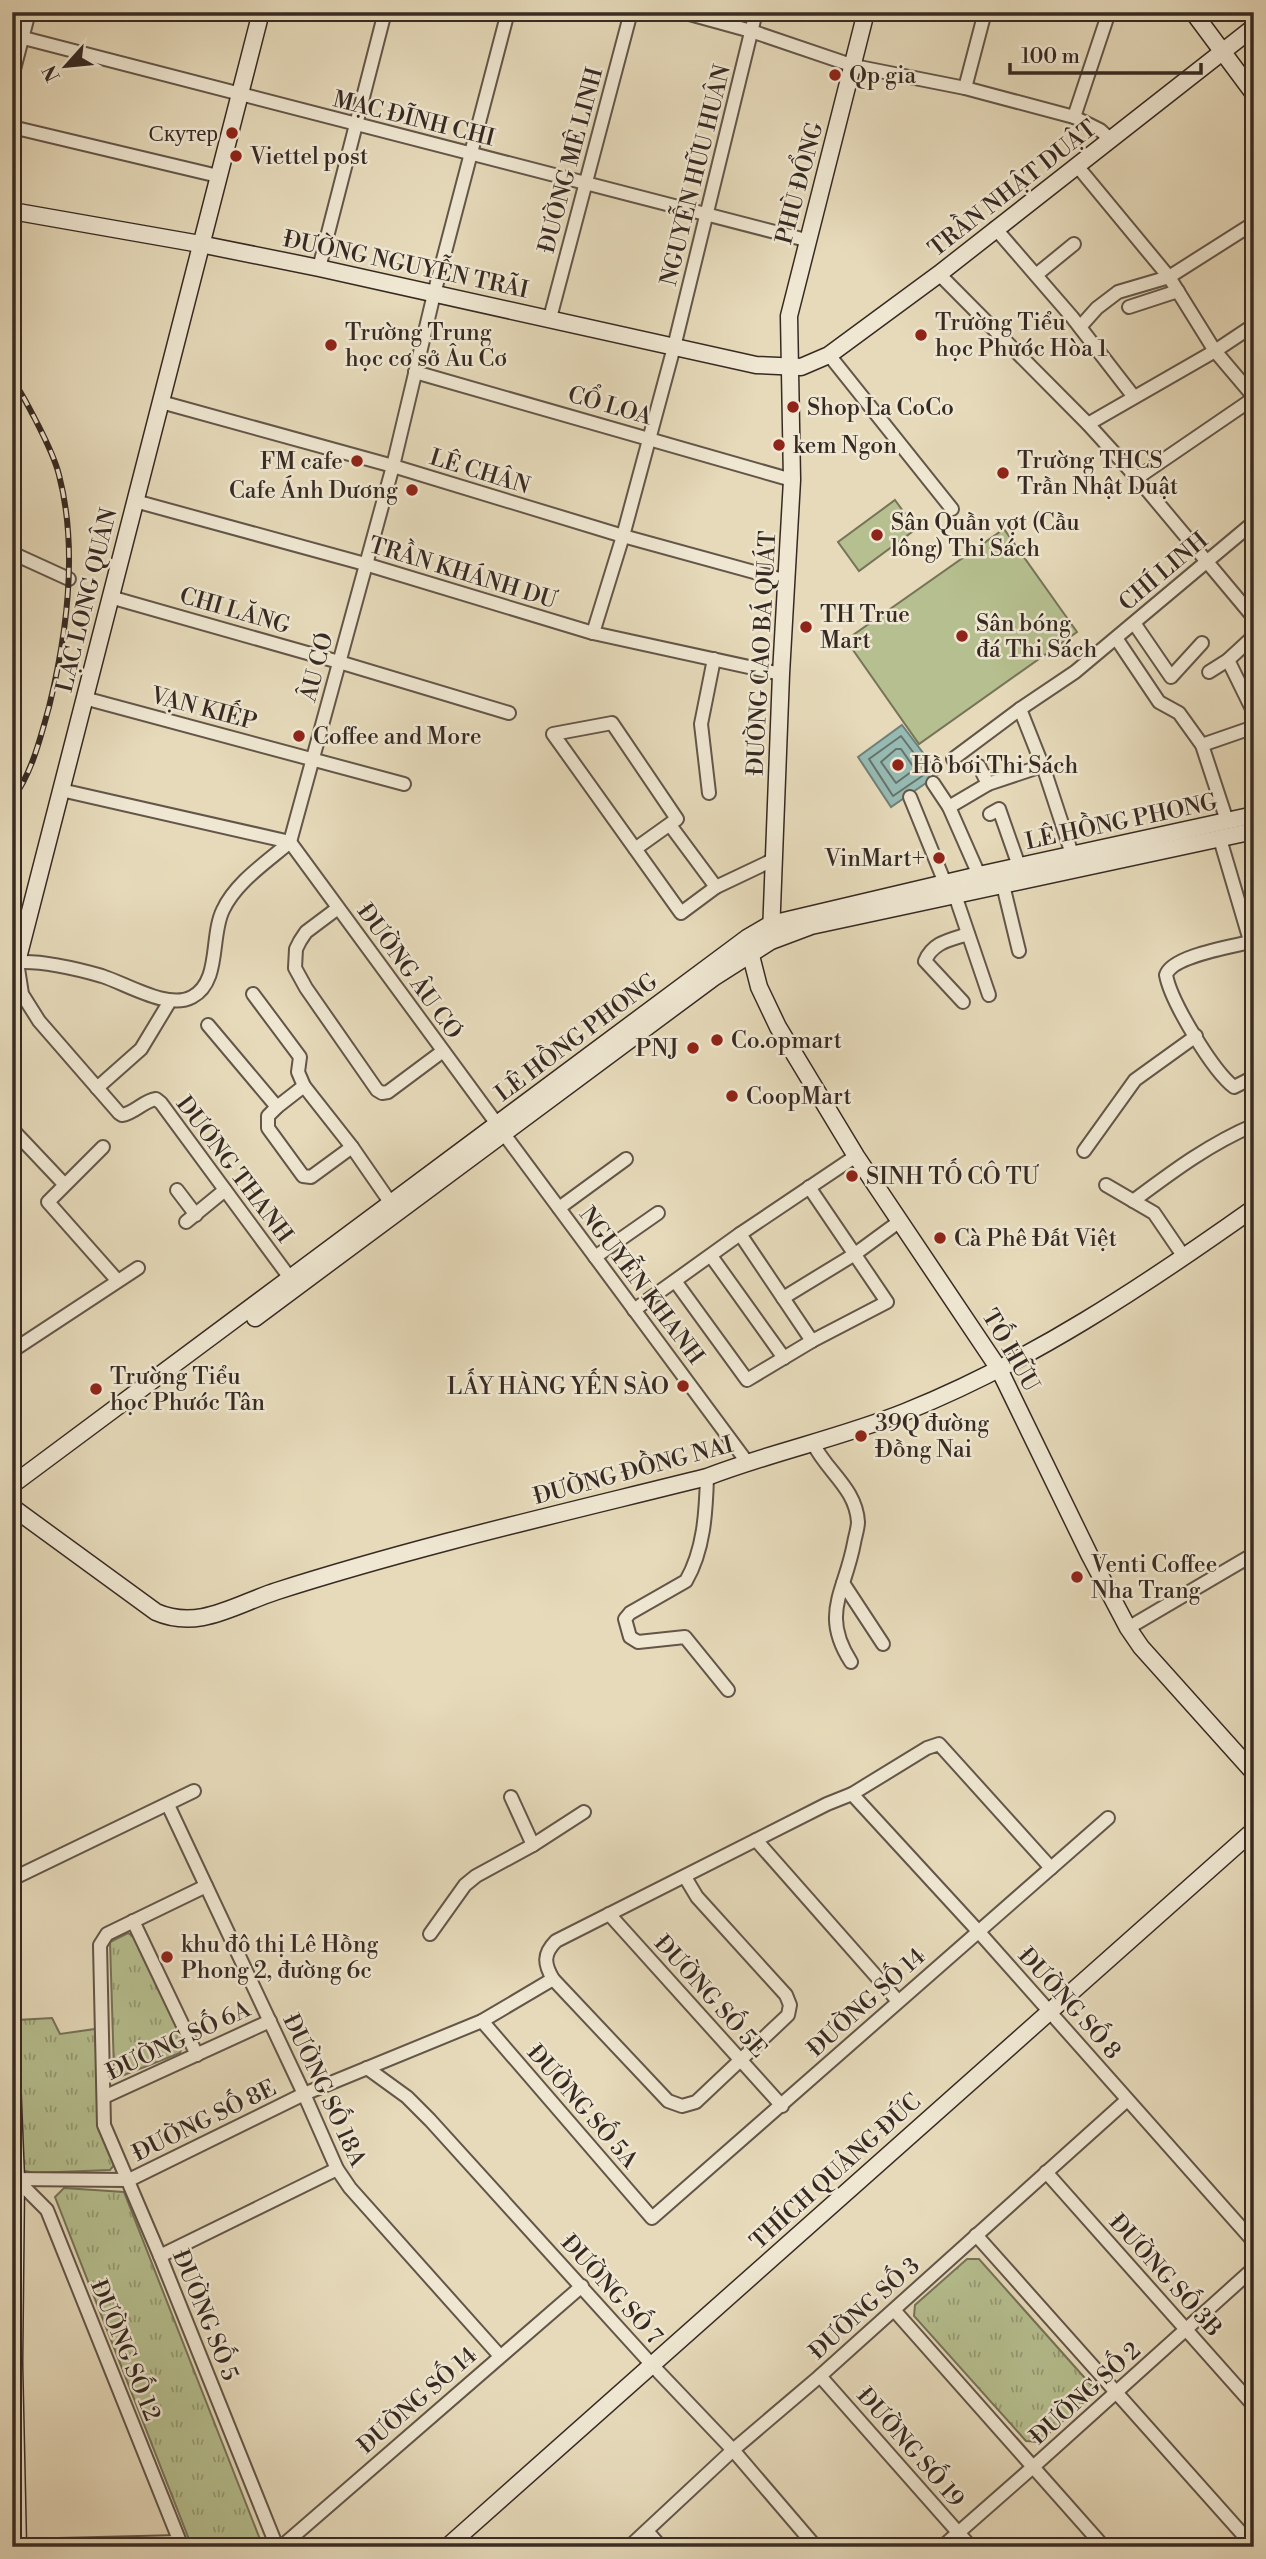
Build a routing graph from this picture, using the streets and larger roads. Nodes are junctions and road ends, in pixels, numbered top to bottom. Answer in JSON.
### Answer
{"nodes":[{"id":1,"x":29,"y":12,"type":"edge"},
{"id":2,"x":261,"y":12,"type":"edge"},
{"id":3,"x":386,"y":12,"type":"edge"},
{"id":4,"x":508,"y":12,"type":"edge"},
{"id":5,"x":631,"y":12,"type":"edge"},
{"id":6,"x":682,"y":12,"type":"edge"},
{"id":7,"x":756,"y":12,"type":"edge"},
{"id":8,"x":866,"y":12,"type":"edge"},
{"id":9,"x":985,"y":12,"type":"edge"},
{"id":10,"x":1110,"y":12,"type":"edge"},
{"id":11,"x":1193,"y":12,"type":"edge"},
{"id":12,"x":1254,"y":27,"type":"edge"},
{"id":13,"x":751,"y":31,"type":"junction"},
{"id":14,"x":17,"y":37,"type":"edge"},
{"id":15,"x":1224,"y":52,"type":"junction"},
{"id":16,"x":854,"y":66,"type":"junction"},
{"id":17,"x":12,"y":77,"type":"edge"},
{"id":18,"x":965,"y":88,"type":"junction"},
{"id":19,"x":240,"y":94,"type":"junction"},
{"id":20,"x":1254,"y":94,"type":"edge"},
{"id":21,"x":1074,"y":117,"type":"junction"},
{"id":22,"x":356,"y":124,"type":"junction"},
{"id":23,"x":12,"y":127,"type":"edge"},
{"id":24,"x":1110,"y":139,"type":"junction"},
{"id":25,"x":471,"y":154,"type":"junction"},
{"id":26,"x":1078,"y":167,"type":"junction"},
{"id":27,"x":218,"y":176,"type":"junction"},
{"id":28,"x":586,"y":183,"type":"junction"},
{"id":29,"x":12,"y":211,"type":"edge"},
{"id":30,"x":707,"y":215,"type":"junction"},
{"id":31,"x":1254,"y":223,"type":"edge"},
{"id":32,"x":995,"y":228,"type":"junction"},
{"id":33,"x":806,"y":240,"type":"junction"},
{"id":34,"x":200,"y":244,"type":"junction"},
{"id":35,"x":1074,"y":244,"type":"dead end"},
{"id":36,"x":318,"y":268,"type":"junction"},
{"id":37,"x":939,"y":274,"type":"junction"},
{"id":38,"x":1036,"y":275,"type":"junction"},
{"id":39,"x":1169,"y":277,"type":"junction"},
{"id":40,"x":1178,"y":290,"type":"junction"},
{"id":41,"x":434,"y":294,"type":"junction"},
{"id":42,"x":1129,"y":307,"type":"dead end"},
{"id":43,"x":550,"y":318,"type":"junction"},
{"id":44,"x":1254,"y":325,"type":"edge"},
{"id":45,"x":1080,"y":327,"type":"junction"},
{"id":46,"x":674,"y":347,"type":"junction"},
{"id":47,"x":1215,"y":351,"type":"junction"},
{"id":48,"x":830,"y":355,"type":"junction"},
{"id":49,"x":789,"y":368,"type":"junction"},
{"id":50,"x":415,"y":372,"type":"junction"},
{"id":51,"x":1134,"y":397,"type":"junction"},
{"id":52,"x":1254,"y":398,"type":"edge"},
{"id":53,"x":160,"y":402,"type":"junction"},
{"id":54,"x":1088,"y":424,"type":"junction"},
{"id":55,"x":649,"y":438,"type":"junction"},
{"id":56,"x":393,"y":466,"type":"junction"},
{"id":57,"x":1137,"y":478,"type":"junction"},
{"id":58,"x":792,"y":480,"type":"junction"},
{"id":59,"x":135,"y":501,"type":"junction"},
{"id":60,"x":951,"y":509,"type":"dead end"},
{"id":61,"x":1254,"y":522,"type":"edge"},
{"id":62,"x":623,"y":536,"type":"junction"},
{"id":63,"x":12,"y":553,"type":"edge"},
{"id":64,"x":1208,"y":562,"type":"junction"},
{"id":65,"x":365,"y":564,"type":"junction"},
{"id":66,"x":69,"y":579,"type":"dead end"},
{"id":67,"x":787,"y":581,"type":"junction"},
{"id":68,"x":110,"y":597,"type":"junction"},
{"id":69,"x":1254,"y":618,"type":"edge"},
{"id":70,"x":1134,"y":623,"type":"junction"},
{"id":71,"x":593,"y":632,"type":"junction"},
{"id":72,"x":1254,"y":636,"type":"edge"},
{"id":73,"x":1116,"y":638,"type":"junction"},
{"id":74,"x":1202,"y":643,"type":"dead end"},
{"id":75,"x":714,"y":659,"type":"junction"},
{"id":76,"x":1228,"y":660,"type":"junction"},
{"id":77,"x":339,"y":662,"type":"junction"},
{"id":78,"x":1209,"y":672,"type":"dead end"},
{"id":79,"x":781,"y":674,"type":"junction"},
{"id":80,"x":84,"y":698,"type":"junction"},
{"id":81,"x":1020,"y":709,"type":"junction"},
{"id":82,"x":509,"y":713,"type":"dead end"},
{"id":83,"x":1254,"y":713,"type":"edge"},
{"id":84,"x":1254,"y":727,"type":"edge"},
{"id":85,"x":1202,"y":745,"type":"junction"},
{"id":86,"x":312,"y":759,"type":"junction"},
{"id":87,"x":953,"y":759,"type":"dead end"},
{"id":88,"x":979,"y":766,"type":"dead end"},
{"id":89,"x":1042,"y":766,"type":"junction"},
{"id":90,"x":933,"y":783,"type":"dead end"},
{"id":91,"x":404,"y":784,"type":"dead end"},
{"id":92,"x":988,"y":784,"type":"junction"},
{"id":93,"x":61,"y":790,"type":"junction"},
{"id":94,"x":709,"y":793,"type":"dead end"},
{"id":95,"x":910,"y":797,"type":"dead end"},
{"id":96,"x":949,"y":807,"type":"junction"},
{"id":97,"x":990,"y":814,"type":"dead end"},
{"id":98,"x":1254,"y":815,"type":"edge"},
{"id":99,"x":1227,"y":821,"type":"junction"},
{"id":100,"x":670,"y":824,"type":"junction"},
{"id":101,"x":1254,"y":831,"type":"edge"},
{"id":102,"x":1220,"y":839,"type":"junction"},
{"id":103,"x":290,"y":842,"type":"junction"},
{"id":104,"x":635,"y":849,"type":"junction"},
{"id":105,"x":1072,"y":854,"type":"junction"},
{"id":106,"x":773,"y":860,"type":"junction"},
{"id":107,"x":1019,"y":866,"type":"junction"},
{"id":108,"x":979,"y":875,"type":"junction"},
{"id":109,"x":1003,"y":884,"type":"junction"},
{"id":110,"x":716,"y":887,"type":"junction"},
{"id":111,"x":950,"y":889,"type":"junction"},
{"id":112,"x":338,"y":908,"type":"junction"},
{"id":113,"x":771,"y":924,"type":"junction"},
{"id":114,"x":968,"y":934,"type":"junction"},
{"id":115,"x":771,"y":941,"type":"junction"},
{"id":116,"x":748,"y":946,"type":"junction"},
{"id":117,"x":1252,"y":948,"type":"edge"},
{"id":118,"x":1019,"y":951,"type":"dead end"},
{"id":119,"x":15,"y":962,"type":"edge"},
{"id":120,"x":253,"y":994,"type":"dead end"},
{"id":121,"x":989,"y":995,"type":"dead end"},
{"id":122,"x":170,"y":1001,"type":"junction"},
{"id":123,"x":963,"y":1002,"type":"dead end"},
{"id":124,"x":208,"y":1025,"type":"dead end"},
{"id":125,"x":1196,"y":1036,"type":"junction"},
{"id":126,"x":443,"y":1051,"type":"junction"},
{"id":127,"x":1254,"y":1077,"type":"edge"},
{"id":128,"x":304,"y":1086,"type":"junction"},
{"id":129,"x":97,"y":1088,"type":"junction"},
{"id":130,"x":277,"y":1107,"type":"junction"},
{"id":131,"x":1254,"y":1125,"type":"edge"},
{"id":132,"x":12,"y":1129,"type":"edge"},
{"id":133,"x":500,"y":1129,"type":"junction"},
{"id":134,"x":103,"y":1147,"type":"dead end"},
{"id":135,"x":352,"y":1147,"type":"junction"},
{"id":136,"x":1084,"y":1151,"type":"dead end"},
{"id":137,"x":856,"y":1156,"type":"junction"},
{"id":138,"x":626,"y":1159,"type":"dead end"},
{"id":139,"x":64,"y":1184,"type":"junction"},
{"id":140,"x":1106,"y":1185,"type":"dead end"},
{"id":141,"x":809,"y":1187,"type":"junction"},
{"id":142,"x":177,"y":1190,"type":"dead end"},
{"id":143,"x":225,"y":1190,"type":"junction"},
{"id":144,"x":1133,"y":1201,"type":"junction"},
{"id":145,"x":390,"y":1202,"type":"junction"},
{"id":146,"x":559,"y":1208,"type":"junction"},
{"id":147,"x":1254,"y":1208,"type":"edge"},
{"id":148,"x":658,"y":1213,"type":"dead end"},
{"id":149,"x":900,"y":1221,"type":"junction"},
{"id":150,"x":740,"y":1234,"type":"junction"},
{"id":151,"x":855,"y":1254,"type":"junction"},
{"id":152,"x":711,"y":1256,"type":"junction"},
{"id":153,"x":595,"y":1257,"type":"junction"},
{"id":154,"x":1184,"y":1257,"type":"junction"},
{"id":155,"x":138,"y":1268,"type":"dead end"},
{"id":156,"x":117,"y":1280,"type":"junction"},
{"id":157,"x":675,"y":1281,"type":"junction"},
{"id":158,"x":294,"y":1283,"type":"junction"},
{"id":159,"x":783,"y":1298,"type":"junction"},
{"id":160,"x":635,"y":1310,"type":"junction"},
{"id":161,"x":812,"y":1341,"type":"junction"},
{"id":162,"x":12,"y":1351,"type":"edge"},
{"id":163,"x":784,"y":1357,"type":"junction"},
{"id":164,"x":999,"y":1369,"type":"junction"},
{"id":165,"x":813,"y":1443,"type":"junction"},
{"id":166,"x":747,"y":1462,"type":"junction"},
{"id":167,"x":708,"y":1477,"type":"junction"},
{"id":168,"x":12,"y":1485,"type":"edge"},
{"id":169,"x":12,"y":1494,"type":"edge"},
{"id":170,"x":12,"y":1507,"type":"edge"},
{"id":171,"x":1254,"y":1554,"type":"edge"},
{"id":172,"x":843,"y":1583,"type":"junction"},
{"id":173,"x":1128,"y":1628,"type":"junction"},
{"id":174,"x":883,"y":1644,"type":"dead end"},
{"id":175,"x":851,"y":1661,"type":"dead end"},
{"id":176,"x":728,"y":1690,"type":"dead end"},
{"id":177,"x":1254,"y":1773,"type":"edge"},
{"id":178,"x":194,"y":1791,"type":"dead end"},
{"id":179,"x":852,"y":1794,"type":"junction"},
{"id":180,"x":511,"y":1797,"type":"dead end"},
{"id":181,"x":167,"y":1805,"type":"junction"},
{"id":182,"x":584,"y":1812,"type":"dead end"},
{"id":183,"x":1108,"y":1818,"type":"dead end"},
{"id":184,"x":1254,"y":1830,"type":"edge"},
{"id":185,"x":756,"y":1840,"type":"junction"},
{"id":186,"x":533,"y":1845,"type":"junction"},
{"id":187,"x":1051,"y":1868,"type":"junction"},
{"id":188,"x":685,"y":1877,"type":"junction"},
{"id":189,"x":12,"y":1880,"type":"edge"},
{"id":190,"x":206,"y":1886,"type":"junction"},
{"id":191,"x":609,"y":1914,"type":"junction"},
{"id":192,"x":133,"y":1921,"type":"junction"},
{"id":193,"x":978,"y":1931,"type":"junction"},
{"id":194,"x":430,"y":1934,"type":"dead end"},
{"id":195,"x":553,"y":1979,"type":"junction"},
{"id":196,"x":898,"y":2001,"type":"junction"},
{"id":197,"x":1049,"y":2011,"type":"junction"},
{"id":198,"x":270,"y":2021,"type":"junction"},
{"id":199,"x":482,"y":2021,"type":"junction"},
{"id":200,"x":197,"y":2055,"type":"junction"},
{"id":201,"x":739,"y":2060,"type":"junction"},
{"id":202,"x":367,"y":2068,"type":"junction"},
{"id":203,"x":12,"y":2081,"type":"edge"},
{"id":204,"x":304,"y":2094,"type":"junction"},
{"id":205,"x":104,"y":2097,"type":"junction"},
{"id":206,"x":1127,"y":2100,"type":"junction"},
{"id":207,"x":782,"y":2106,"type":"junction"},
{"id":208,"x":337,"y":2169,"type":"junction"},
{"id":209,"x":1046,"y":2172,"type":"junction"},
{"id":210,"x":14,"y":2179,"type":"edge"},
{"id":211,"x":129,"y":2180,"type":"junction"},
{"id":212,"x":652,"y":2218,"type":"joint"},
{"id":213,"x":976,"y":2235,"type":"junction"},
{"id":214,"x":1254,"y":2242,"type":"edge"},
{"id":215,"x":160,"y":2256,"type":"junction"},
{"id":216,"x":1254,"y":2268,"type":"edge"},
{"id":217,"x":582,"y":2286,"type":"junction"},
{"id":218,"x":894,"y":2310,"type":"junction"},
{"id":219,"x":1186,"y":2329,"type":"junction"},
{"id":220,"x":500,"y":2356,"type":"junction"},
{"id":221,"x":13,"y":2364,"type":"edge"},
{"id":222,"x":652,"y":2365,"type":"junction"},
{"id":223,"x":820,"y":2376,"type":"junction"},
{"id":224,"x":1116,"y":2393,"type":"junction"},
{"id":225,"x":1254,"y":2406,"type":"edge"},
{"id":226,"x":733,"y":2450,"type":"junction"},
{"id":227,"x":1033,"y":2467,"type":"junction"},
{"id":228,"x":647,"y":2531,"type":"junction"},
{"id":229,"x":958,"y":2532,"type":"junction"},
{"id":230,"x":181,"y":2544,"type":"edge"},
{"id":231,"x":18,"y":2546,"type":"edge"},
{"id":232,"x":279,"y":2547,"type":"edge"},
{"id":233,"x":447,"y":2547,"type":"edge"},
{"id":234,"x":629,"y":2547,"type":"edge"},
{"id":235,"x":661,"y":2547,"type":"edge"},
{"id":236,"x":816,"y":2547,"type":"edge"},
{"id":237,"x":942,"y":2547,"type":"edge"},
{"id":238,"x":971,"y":2547,"type":"edge"},
{"id":239,"x":1104,"y":2547,"type":"edge"},
{"id":240,"x":1254,"y":2547,"type":"edge"}],
"edges":[{"from":1,"to":14,"type":"street"},
{"from":2,"to":19,"type":"street","name":"LẠC LONG QUÂN"},
{"from":3,"to":22,"type":"street"},
{"from":4,"to":25,"type":"street","name":"ÂU CƠ"},
{"from":5,"to":28,"type":"street","name":"ĐƯỜNG MÊ LINH"},
{"from":6,"to":13,"type":"street"},
{"from":7,"to":13,"type":"street","name":"NGUYỄN HỮU HUÂN"},
{"from":8,"to":16,"type":"street","name":"PHÙ ĐỔNG"},
{"from":9,"to":18,"type":"street"},
{"from":10,"to":21,"type":"street"},
{"from":11,"to":15,"type":"street"},
{"from":12,"to":15,"type":"street","name":"TRẦN NHẬT DUẬT"},
{"from":13,"to":16,"type":"street"},
{"from":13,"to":30,"type":"street","name":"NGUYỄN HỮU HUÂN"},
{"from":14,"to":17,"type":"street"},
{"from":14,"to":19,"type":"street","name":"MẠC ĐĨNH CHI"},
{"from":15,"to":20,"type":"street"},
{"from":15,"to":24,"type":"street","name":"TRẦN NHẬT DUẬT"},
{"from":16,"to":18,"type":"street"},
{"from":16,"to":33,"type":"street","name":"PHÙ ĐỔNG"},
{"from":18,"to":21,"type":"street"},
{"from":19,"to":22,"type":"street","name":"MẠC ĐĨNH CHI"},
{"from":19,"to":27,"type":"street","name":"LẠC LONG QUÂN"},
{"from":21,"to":24,"type":"street"},
{"from":22,"to":25,"type":"street","name":"MẠC ĐĨNH CHI"},
{"from":22,"to":36,"type":"street"},
{"from":23,"to":27,"type":"street"},
{"from":24,"to":26,"type":"street","name":"TRẦN NHẬT DUẬT"},
{"from":25,"to":28,"type":"street","name":"MẠC ĐĨNH CHI"},
{"from":25,"to":41,"type":"street","name":"ÂU CƠ"},
{"from":26,"to":32,"type":"street","name":"TRẦN NHẬT DUẬT"},
{"from":26,"to":39,"type":"street"},
{"from":27,"to":34,"type":"street","name":"LẠC LONG QUÂN"},
{"from":28,"to":30,"type":"street","name":"MẠC ĐĨNH CHI"},
{"from":28,"to":43,"type":"street","name":"ĐƯỜNG MÊ LINH"},
{"from":29,"to":34,"type":"street","name":"ĐƯỜNG NGUYỄN TRÃI"},
{"from":30,"to":33,"type":"street","name":"MẠC ĐĨNH CHI"},
{"from":30,"to":46,"type":"street","name":"NGUYỄN HỮU HUÂN"},
{"from":31,"to":39,"type":"street"},
{"from":32,"to":37,"type":"street","name":"TRẦN NHẬT DUẬT"},
{"from":32,"to":38,"type":"street"},
{"from":33,"to":49,"type":"street","name":"PHÙ ĐỔNG"},
{"from":34,"to":36,"type":"street","name":"ĐƯỜNG NGUYỄN TRÃI"},
{"from":34,"to":53,"type":"street","name":"LẠC LONG QUÂN"},
{"from":35,"to":38,"type":"street"},
{"from":36,"to":41,"type":"street","name":"ĐƯỜNG NGUYỄN TRÃI"},
{"from":37,"to":48,"type":"street","name":"TRẦN NHẬT DUẬT"},
{"from":37,"to":54,"type":"street"},
{"from":38,"to":45,"type":"street"},
{"from":39,"to":40,"type":"street"},
{"from":39,"to":45,"type":"street"},
{"from":40,"to":42,"type":"street"},
{"from":40,"to":47,"type":"street"},
{"from":41,"to":43,"type":"street","name":"ĐƯỜNG NGUYỄN TRÃI"},
{"from":41,"to":50,"type":"street","name":"ÂU CƠ"},
{"from":43,"to":46,"type":"street","name":"ĐƯỜNG NGUYỄN TRÃI"},
{"from":44,"to":47,"type":"street"},
{"from":45,"to":51,"type":"street"},
{"from":46,"to":49,"type":"street","name":"ĐƯỜNG NGUYỄN TRÃI"},
{"from":46,"to":55,"type":"street","name":"NGUYỄN HỮU HUÂN"},
{"from":47,"to":51,"type":"street"},
{"from":47,"to":52,"type":"street"},
{"from":48,"to":49,"type":"street","name":"TRẦN NHẬT DUẬT"},
{"from":48,"to":60,"type":"street"},
{"from":49,"to":58,"type":"street","name":"ĐƯỜNG CAO BÁ QUÁT"},
{"from":50,"to":55,"type":"street","name":"CỔ LOA"},
{"from":50,"to":56,"type":"street","name":"ÂU CƠ"},
{"from":51,"to":54,"type":"street"},
{"from":52,"to":57,"type":"street"},
{"from":53,"to":56,"type":"street","name":"LÊ CHÂN"},
{"from":53,"to":59,"type":"street","name":"LẠC LONG QUÂN"},
{"from":54,"to":57,"type":"street"},
{"from":55,"to":58,"type":"street","name":"CỔ LOA"},
{"from":55,"to":62,"type":"street","name":"NGUYỄN HỮU HUÂN"},
{"from":56,"to":62,"type":"street","name":"LÊ CHÂN"},
{"from":56,"to":65,"type":"street","name":"ÂU CƠ"},
{"from":57,"to":64,"type":"street"},
{"from":58,"to":67,"type":"street","name":"ĐƯỜNG CAO BÁ QUÁT"},
{"from":59,"to":65,"type":"street","name":"TRẦN KHÁNH DƯ"},
{"from":59,"to":68,"type":"street","name":"LẠC LONG QUÂN"},
{"from":61,"to":64,"type":"street","name":"CHÍ LINH"},
{"from":62,"to":67,"type":"street","name":"LÊ CHÂN"},
{"from":62,"to":71,"type":"street","name":"NGUYỄN HỮU HUÂN"},
{"from":63,"to":66,"type":"street"},
{"from":64,"to":69,"type":"street"},
{"from":64,"to":70,"type":"street","name":"CHÍ LINH"},
{"from":65,"to":71,"type":"street","name":"TRẦN KHÁNH DƯ"},
{"from":65,"to":77,"type":"street","name":"ÂU CƠ"},
{"from":67,"to":79,"type":"street","name":"ĐƯỜNG CAO BÁ QUÁT"},
{"from":68,"to":77,"type":"street","name":"CHI LĂNG"},
{"from":68,"to":80,"type":"street","name":"LẠC LONG QUÂN"},
{"from":70,"to":73,"type":"street","name":"CHÍ LINH"},
{"from":70,"to":74,"type":"street"},
{"from":71,"to":75,"type":"street","name":"TRẦN KHÁNH DƯ"},
{"from":72,"to":76,"type":"street"},
{"from":73,"to":81,"type":"street","name":"CHÍ LINH"},
{"from":73,"to":85,"type":"street"},
{"from":75,"to":79,"type":"street","name":"TRẦN KHÁNH DƯ"},
{"from":75,"to":94,"type":"street"},
{"from":76,"to":78,"type":"street"},
{"from":76,"to":83,"type":"street"},
{"from":77,"to":82,"type":"street","name":"CHI LĂNG"},
{"from":77,"to":86,"type":"street","name":"ÂU CƠ"},
{"from":79,"to":106,"type":"street","name":"ĐƯỜNG CAO BÁ QUÁT"},
{"from":80,"to":86,"type":"street","name":"VẠN KIẾP"},
{"from":80,"to":93,"type":"street","name":"LẠC LONG QUÂN"},
{"from":81,"to":87,"type":"street","name":"CHÍ LINH"},
{"from":81,"to":89,"type":"street"},
{"from":84,"to":85,"type":"street"},
{"from":85,"to":99,"type":"street"},
{"from":86,"to":91,"type":"street","name":"VẠN KIẾP"},
{"from":86,"to":103,"type":"street","name":"ÂU CƠ"},
{"from":88,"to":92,"type":"street"},
{"from":89,"to":92,"type":"street"},
{"from":89,"to":105,"type":"street"},
{"from":90,"to":96,"type":"street"},
{"from":92,"to":96,"type":"street"},
{"from":93,"to":103,"type":"street"},
{"from":93,"to":119,"type":"street","name":"LẠC LONG QUÂN"},
{"from":95,"to":111,"type":"street"},
{"from":96,"to":108,"type":"street"},
{"from":97,"to":107,"type":"street"},
{"from":98,"to":99,"type":"street","name":"LÊ HỒNG PHONG"},
{"from":99,"to":105,"type":"street","name":"LÊ HỒNG PHONG"},
{"from":100,"to":104,"type":"street"},
{"from":100,"to":104,"type":"street"},
{"from":100,"to":110,"type":"street"},
{"from":101,"to":102,"type":"street","name":"LÊ HỒNG PHONG"},
{"from":102,"to":109,"type":"street","name":"LÊ HỒNG PHONG"},
{"from":102,"to":117,"type":"street"},
{"from":103,"to":112,"type":"street","name":"ĐƯỜNG ÂU CƠ"},
{"from":103,"to":122,"type":"street"},
{"from":104,"to":110,"type":"street"},
{"from":105,"to":107,"type":"street","name":"LÊ HỒNG PHONG"},
{"from":106,"to":110,"type":"street"},
{"from":106,"to":113,"type":"street","name":"ĐƯỜNG CAO BÁ QUÁT"},
{"from":107,"to":108,"type":"street","name":"LÊ HỒNG PHONG"},
{"from":108,"to":111,"type":"street","name":"LÊ HỒNG PHONG"},
{"from":109,"to":111,"type":"street","name":"LÊ HỒNG PHONG"},
{"from":109,"to":118,"type":"street"},
{"from":111,"to":113,"type":"street","name":"LÊ HỒNG PHONG"},
{"from":111,"to":114,"type":"street"},
{"from":111,"to":115,"type":"street","name":"LÊ HỒNG PHONG"},
{"from":112,"to":126,"type":"street","name":"ĐƯỜNG ÂU CƠ"},
{"from":112,"to":126,"type":"street"},
{"from":113,"to":115,"type":"street","name":"ĐƯỜNG CAO BÁ QUÁT"},
{"from":113,"to":116,"type":"street","name":"LÊ HỒNG PHONG"},
{"from":114,"to":121,"type":"street"},
{"from":114,"to":123,"type":"street"},
{"from":115,"to":116,"type":"street","name":"LÊ HỒNG PHONG"},
{"from":116,"to":133,"type":"street","name":"LÊ HỒNG PHONG"},
{"from":116,"to":137,"type":"street","name":"TỐ HỮU"},
{"from":117,"to":125,"type":"street"},
{"from":119,"to":122,"type":"street"},
{"from":119,"to":129,"type":"street","name":"DƯƠNG THANH"},
{"from":120,"to":128,"type":"street"},
{"from":122,"to":129,"type":"street"},
{"from":124,"to":130,"type":"street"},
{"from":125,"to":127,"type":"street"},
{"from":125,"to":136,"type":"street"},
{"from":126,"to":133,"type":"street","name":"ĐƯỜNG ÂU CƠ"},
{"from":128,"to":130,"type":"street"},
{"from":128,"to":135,"type":"street"},
{"from":129,"to":143,"type":"street","name":"DƯƠNG THANH"},
{"from":130,"to":135,"type":"street"},
{"from":131,"to":144,"type":"street"},
{"from":132,"to":139,"type":"street"},
{"from":133,"to":145,"type":"street","name":"LÊ HỒNG PHONG"},
{"from":133,"to":146,"type":"street","name":"NGUYỄN KHANH"},
{"from":133,"to":158,"type":"street","name":"LÊ HỒNG PHONG"},
{"from":134,"to":139,"type":"street"},
{"from":135,"to":145,"type":"street"},
{"from":137,"to":141,"type":"street"},
{"from":137,"to":149,"type":"street","name":"TỐ HỮU"},
{"from":138,"to":146,"type":"street"},
{"from":139,"to":156,"type":"street"},
{"from":140,"to":144,"type":"street"},
{"from":141,"to":150,"type":"street"},
{"from":141,"to":151,"type":"street"},
{"from":142,"to":143,"type":"street"},
{"from":143,"to":158,"type":"street","name":"DƯƠNG THANH"},
{"from":144,"to":154,"type":"street"},
{"from":145,"to":158,"type":"street","name":"LÊ HỒNG PHONG"},
{"from":146,"to":153,"type":"street","name":"NGUYỄN KHANH"},
{"from":147,"to":154,"type":"street","name":"ĐƯỜNG ĐỒNG NAI"},
{"from":148,"to":153,"type":"street"},
{"from":149,"to":151,"type":"street"},
{"from":149,"to":164,"type":"street","name":"TỐ HỮU"},
{"from":150,"to":152,"type":"street"},
{"from":150,"to":159,"type":"street"},
{"from":151,"to":159,"type":"street"},
{"from":151,"to":161,"type":"street"},
{"from":152,"to":157,"type":"street"},
{"from":152,"to":163,"type":"street"},
{"from":153,"to":160,"type":"street","name":"NGUYỄN KHANH"},
{"from":154,"to":164,"type":"street","name":"ĐƯỜNG ĐỒNG NAI"},
{"from":155,"to":156,"type":"street"},
{"from":156,"to":162,"type":"street"},
{"from":157,"to":160,"type":"street"},
{"from":157,"to":163,"type":"street"},
{"from":158,"to":168,"type":"street","name":"LÊ HỒNG PHONG"},
{"from":158,"to":169,"type":"street","name":"LÊ HỒNG PHONG"},
{"from":159,"to":161,"type":"street"},
{"from":160,"to":166,"type":"street","name":"NGUYỄN KHANH"},
{"from":161,"to":163,"type":"street"},
{"from":164,"to":165,"type":"street","name":"ĐƯỜNG ĐỒNG NAI"},
{"from":164,"to":173,"type":"street","name":"TỐ HỮU"},
{"from":165,"to":166,"type":"street","name":"ĐƯỜNG ĐỒNG NAI"},
{"from":165,"to":172,"type":"street"},
{"from":166,"to":167,"type":"street","name":"ĐƯỜNG ĐỒNG NAI"},
{"from":167,"to":170,"type":"street","name":"ĐƯỜNG ĐỒNG NAI"},
{"from":167,"to":176,"type":"street"},
{"from":171,"to":173,"type":"street"},
{"from":172,"to":174,"type":"street"},
{"from":172,"to":175,"type":"street"},
{"from":173,"to":177,"type":"street","name":"TỐ HỮU"},
{"from":178,"to":181,"type":"street"},
{"from":179,"to":185,"type":"street"},
{"from":179,"to":187,"type":"street"},
{"from":179,"to":193,"type":"street","name":"ĐƯỜNG SỐ 8"},
{"from":180,"to":186,"type":"street"},
{"from":181,"to":189,"type":"street"},
{"from":181,"to":190,"type":"street","name":"ĐƯỜNG SỐ 18A"},
{"from":182,"to":186,"type":"street"},
{"from":183,"to":187,"type":"street","name":"ĐƯỜNG SỐ 14"},
{"from":184,"to":197,"type":"street","name":"THÍCH QUẢNG ĐỨC"},
{"from":185,"to":188,"type":"street"},
{"from":185,"to":196,"type":"street"},
{"from":186,"to":194,"type":"street"},
{"from":187,"to":193,"type":"street","name":"ĐƯỜNG SỐ 14"},
{"from":188,"to":191,"type":"street"},
{"from":188,"to":201,"type":"street"},
{"from":190,"to":192,"type":"street"},
{"from":190,"to":198,"type":"street","name":"ĐƯỜNG SỐ 18A"},
{"from":191,"to":195,"type":"street"},
{"from":191,"to":201,"type":"street","name":"ĐƯỜNG SỐ 5E"},
{"from":192,"to":200,"type":"street"},
{"from":192,"to":205,"type":"street","name":"ĐƯỜNG SỐ 5"},
{"from":193,"to":196,"type":"street","name":"ĐƯỜNG SỐ 14"},
{"from":193,"to":197,"type":"street","name":"ĐƯỜNG SỐ 8"},
{"from":195,"to":199,"type":"street","name":"ĐƯỜNG SỐ 8E"},
{"from":195,"to":201,"type":"street"},
{"from":196,"to":207,"type":"street","name":"ĐƯỜNG SỐ 14"},
{"from":197,"to":206,"type":"street","name":"ĐƯỜNG SỐ 8"},
{"from":197,"to":222,"type":"street","name":"THÍCH QUẢNG ĐỨC"},
{"from":198,"to":200,"type":"street","name":"ĐƯỜNG SỐ 6A"},
{"from":198,"to":204,"type":"street","name":"ĐƯỜNG SỐ 18A"},
{"from":199,"to":202,"type":"street","name":"ĐƯỜNG SỐ 8E"},
{"from":199,"to":212,"type":"street","name":"ĐƯỜNG SỐ 5A"},
{"from":200,"to":205,"type":"street","name":"ĐƯỜNG SỐ 6A"},
{"from":201,"to":207,"type":"street","name":"ĐƯỜNG SỐ 5E"},
{"from":202,"to":204,"type":"street","name":"ĐƯỜNG SỐ 8E"},
{"from":202,"to":217,"type":"street","name":"ĐƯỜNG SỐ 7"},
{"from":203,"to":210,"type":"street"},
{"from":204,"to":208,"type":"street","name":"ĐƯỜNG SỐ 18A"},
{"from":204,"to":211,"type":"street","name":"ĐƯỜNG SỐ 8E"},
{"from":205,"to":211,"type":"street","name":"ĐƯỜNG SỐ 5"},
{"from":206,"to":209,"type":"street","name":"ĐƯỜNG SỐ 3"},
{"from":206,"to":214,"type":"street","name":"ĐƯỜNG SỐ 8"},
{"from":207,"to":212,"type":"street","name":"ĐƯỜNG SỐ 14"},
{"from":208,"to":215,"type":"street"},
{"from":208,"to":220,"type":"street","name":"ĐƯỜNG SỐ 18A"},
{"from":209,"to":213,"type":"street","name":"ĐƯỜNG SỐ 3"},
{"from":209,"to":219,"type":"street","name":"ĐƯỜNG SỐ 3B"},
{"from":210,"to":211,"type":"street","name":"ĐƯỜNG SỐ 8E"},
{"from":210,"to":221,"type":"street"},
{"from":210,"to":230,"type":"street","name":"ĐƯỜNG SỐ 12"},
{"from":211,"to":215,"type":"street","name":"ĐƯỜNG SỐ 5"},
{"from":213,"to":218,"type":"street","name":"ĐƯỜNG SỐ 3"},
{"from":213,"to":224,"type":"street"},
{"from":215,"to":232,"type":"street","name":"ĐƯỜNG SỐ 5"},
{"from":216,"to":219,"type":"street","name":"ĐƯỜNG SỐ 2"},
{"from":217,"to":220,"type":"street","name":"ĐƯỜNG SỐ 14"},
{"from":217,"to":222,"type":"street","name":"ĐƯỜNG SỐ 7"},
{"from":218,"to":223,"type":"street","name":"ĐƯỜNG SỐ 3"},
{"from":218,"to":227,"type":"street"},
{"from":219,"to":224,"type":"street","name":"ĐƯỜNG SỐ 2"},
{"from":219,"to":225,"type":"street","name":"ĐƯỜNG SỐ 3B"},
{"from":220,"to":232,"type":"street","name":"ĐƯỜNG SỐ 14"},
{"from":221,"to":231,"type":"street"},
{"from":222,"to":226,"type":"street","name":"ĐƯỜNG SỐ 7"},
{"from":222,"to":233,"type":"street","name":"THÍCH QUẢNG ĐỨC"},
{"from":223,"to":226,"type":"street","name":"ĐƯỜNG SỐ 3"},
{"from":223,"to":229,"type":"street","name":"ĐƯỜNG SỐ 19"},
{"from":224,"to":227,"type":"street","name":"ĐƯỜNG SỐ 2"},
{"from":224,"to":240,"type":"street"},
{"from":226,"to":228,"type":"street","name":"ĐƯỜNG SỐ 3"},
{"from":226,"to":236,"type":"street","name":"ĐƯỜNG SỐ 7"},
{"from":227,"to":229,"type":"street","name":"ĐƯỜNG SỐ 2"},
{"from":227,"to":239,"type":"street"},
{"from":228,"to":234,"type":"street","name":"ĐƯỜNG SỐ 3"},
{"from":228,"to":235,"type":"street"},
{"from":229,"to":237,"type":"street","name":"ĐƯỜNG SỐ 2"},
{"from":229,"to":238,"type":"street","name":"ĐƯỜNG SỐ 19"},
{"from":230,"to":231,"type":"street"}]}
